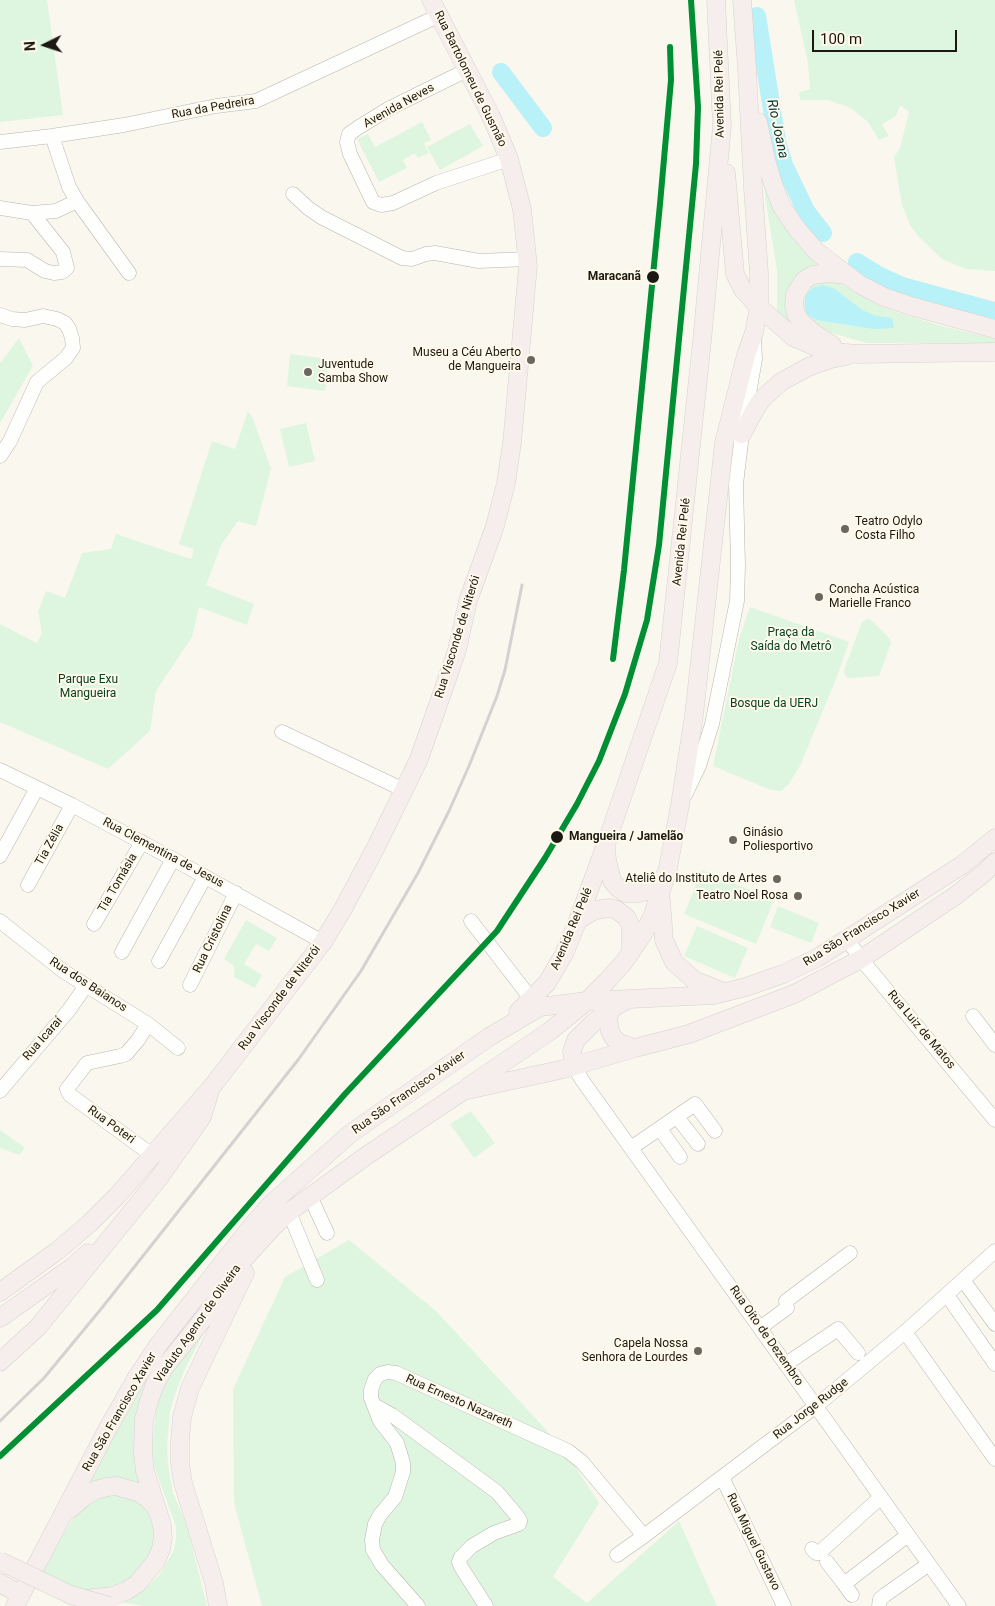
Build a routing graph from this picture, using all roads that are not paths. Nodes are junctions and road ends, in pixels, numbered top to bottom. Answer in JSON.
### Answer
{"nodes":[{"id":1,"x":716,"y":0,"type":"edge"},
{"id":2,"x":742,"y":0,"type":"edge"},
{"id":3,"x":434,"y":8,"type":"edge"},
{"id":4,"x":747,"y":68,"type":"junction"},
{"id":5,"x":467,"y":70,"type":"junction"},
{"id":6,"x":722,"y":126,"type":"junction"},
{"id":7,"x":52,"y":136,"type":"junction"},
{"id":8,"x":0,"y":142,"type":"edge"},
{"id":9,"x":509,"y":159,"type":"junction"},
{"id":10,"x":293,"y":194,"type":"dead end"},
{"id":11,"x":76,"y":201,"type":"junction"},
{"id":12,"x":0,"y":208,"type":"edge"},
{"id":13,"x":32,"y":213,"type":"junction"},
{"id":14,"x":0,"y":259,"type":"edge"},
{"id":15,"x":527,"y":259,"type":"junction"},
{"id":16,"x":129,"y":273,"type":"dead end"},
{"id":17,"x":848,"y":275,"type":"junction"},
{"id":18,"x":759,"y":307,"type":"junction"},
{"id":19,"x":0,"y":315,"type":"edge"},
{"id":20,"x":995,"y":329,"type":"edge"},
{"id":21,"x":754,"y":333,"type":"junction"},
{"id":22,"x":995,"y":352,"type":"edge"},
{"id":23,"x":859,"y":354,"type":"junction"},
{"id":24,"x":742,"y":434,"type":"junction"},
{"id":25,"x":0,"y":456,"type":"edge"},
{"id":26,"x":282,"y":732,"type":"dead end"},
{"id":27,"x":2,"y":774,"type":"edge"},
{"id":28,"x":37,"y":788,"type":"junction"},
{"id":29,"x":404,"y":790,"type":"junction"},
{"id":30,"x":72,"y":805,"type":"junction"},
{"id":31,"x":680,"y":805,"type":"junction"},
{"id":32,"x":995,"y":838,"type":"edge"},
{"id":33,"x":142,"y":842,"type":"junction"},
{"id":34,"x":606,"y":844,"type":"junction"},
{"id":35,"x":0,"y":856,"type":"edge"},
{"id":36,"x":173,"y":859,"type":"junction"},
{"id":37,"x":995,"y":862,"type":"edge"},
{"id":38,"x":667,"y":873,"type":"junction"},
{"id":39,"x":205,"y":877,"type":"junction"},
{"id":40,"x":28,"y":885,"type":"dead end"},
{"id":41,"x":236,"y":892,"type":"junction"},
{"id":42,"x":661,"y":894,"type":"junction"},
{"id":43,"x":578,"y":920,"type":"junction"},
{"id":44,"x":0,"y":921,"type":"edge"},
{"id":45,"x":471,"y":921,"type":"dead end"},
{"id":46,"x":94,"y":924,"type":"dead end"},
{"id":47,"x":847,"y":939,"type":"junction"},
{"id":48,"x":323,"y":942,"type":"junction"},
{"id":49,"x":632,"y":951,"type":"junction"},
{"id":50,"x":122,"y":952,"type":"dead end"},
{"id":51,"x":861,"y":959,"type":"junction"},
{"id":52,"x":159,"y":961,"type":"dead end"},
{"id":53,"x":190,"y":985,"type":"dead end"},
{"id":54,"x":85,"y":986,"type":"junction"},
{"id":55,"x":727,"y":993,"type":"junction"},
{"id":56,"x":630,"y":998,"type":"junction"},
{"id":57,"x":532,"y":1000,"type":"junction"},
{"id":58,"x":587,"y":1001,"type":"junction"},
{"id":59,"x":611,"y":1009,"type":"junction"},
{"id":60,"x":973,"y":1016,"type":"dead end"},
{"id":61,"x":148,"y":1024,"type":"junction"},
{"id":62,"x":489,"y":1038,"type":"junction"},
{"id":63,"x":995,"y":1045,"type":"edge"},
{"id":64,"x":178,"y":1048,"type":"dead end"},
{"id":65,"x":635,"y":1048,"type":"junction"},
{"id":66,"x":574,"y":1066,"type":"junction"},
{"id":67,"x":211,"y":1088,"type":"junction"},
{"id":68,"x":0,"y":1091,"type":"edge"},
{"id":69,"x":463,"y":1091,"type":"junction"},
{"id":70,"x":677,"y":1117,"type":"junction"},
{"id":71,"x":995,"y":1120,"type":"edge"},
{"id":72,"x":660,"y":1129,"type":"junction"},
{"id":73,"x":715,"y":1131,"type":"dead end"},
{"id":74,"x":698,"y":1144,"type":"dead end"},
{"id":75,"x":631,"y":1148,"type":"junction"},
{"id":76,"x":680,"y":1157,"type":"dead end"},
{"id":77,"x":148,"y":1160,"type":"junction"},
{"id":78,"x":159,"y":1178,"type":"junction"},
{"id":79,"x":310,"y":1196,"type":"junction"},
{"id":80,"x":289,"y":1212,"type":"junction"},
{"id":81,"x":118,"y":1227,"type":"junction"},
{"id":82,"x":327,"y":1233,"type":"dead end"},
{"id":83,"x":259,"y":1243,"type":"junction"},
{"id":84,"x":995,"y":1251,"type":"edge"},
{"id":85,"x":850,"y":1253,"type":"dead end"},
{"id":86,"x":317,"y":1280,"type":"dead end"},
{"id":87,"x":963,"y":1280,"type":"junction"},
{"id":88,"x":0,"y":1292,"type":"edge"},
{"id":89,"x":947,"y":1295,"type":"junction"},
{"id":90,"x":0,"y":1318,"type":"edge"},
{"id":91,"x":995,"y":1324,"type":"edge"},
{"id":92,"x":760,"y":1328,"type":"junction"},
{"id":93,"x":905,"y":1332,"type":"junction"},
{"id":94,"x":858,"y":1353,"type":"dead end"},
{"id":95,"x":0,"y":1362,"type":"edge"},
{"id":96,"x":786,"y":1364,"type":"junction"},
{"id":97,"x":995,"y":1364,"type":"edge"},
{"id":98,"x":374,"y":1405,"type":"junction"},
{"id":99,"x":816,"y":1406,"type":"junction"},
{"id":100,"x":995,"y":1459,"type":"edge"},
{"id":101,"x":722,"y":1477,"type":"junction"},
{"id":102,"x":881,"y":1498,"type":"junction"},
{"id":103,"x":158,"y":1509,"type":"junction"},
{"id":104,"x":59,"y":1523,"type":"junction"},
{"id":105,"x":908,"y":1535,"type":"junction"},
{"id":106,"x":644,"y":1536,"type":"junction"},
{"id":107,"x":812,"y":1549,"type":"dead end"},
{"id":108,"x":617,"y":1555,"type":"dead end"},
{"id":109,"x":0,"y":1562,"type":"edge"},
{"id":110,"x":827,"y":1562,"type":"dead end"},
{"id":111,"x":929,"y":1564,"type":"junction"},
{"id":112,"x":0,"y":1583,"type":"edge"},
{"id":113,"x":18,"y":1600,"type":"edge"},
{"id":114,"x":111,"y":1606,"type":"edge"},
{"id":115,"x":218,"y":1606,"type":"edge"},
{"id":116,"x":418,"y":1606,"type":"edge"},
{"id":117,"x":486,"y":1606,"type":"edge"},
{"id":118,"x":784,"y":1606,"type":"edge"},
{"id":119,"x":879,"y":1606,"type":"edge"},
{"id":120,"x":959,"y":1606,"type":"edge"}],
"edges":[{"from":1,"to":6,"type":"main road","name":"Avenida Rei Pelé"},
{"from":2,"to":4,"type":"main road"},
{"from":3,"to":5,"type":"main road","name":"Rua Bartolomeu de Gusmão"},
{"from":3,"to":7,"type":"street","name":"Rua da Pedreira"},
{"from":4,"to":17,"type":"main road"},
{"from":4,"to":18,"type":"main road"},
{"from":5,"to":9,"type":"main road","name":"Rua Bartolomeu de Gusmão"},
{"from":5,"to":9,"type":"street","name":"Avenida Neves"},
{"from":6,"to":18,"type":"main road"},
{"from":6,"to":34,"type":"main road","name":"Avenida Rei Pelé"},
{"from":7,"to":8,"type":"street","name":"Rua da Pedreira"},
{"from":7,"to":11,"type":"street"},
{"from":9,"to":15,"type":"main road","name":"Rua Visconde de Niterói"},
{"from":10,"to":15,"type":"street"},
{"from":11,"to":13,"type":"street"},
{"from":11,"to":16,"type":"street"},
{"from":12,"to":13,"type":"street"},
{"from":13,"to":14,"type":"street"},
{"from":15,"to":29,"type":"main road","name":"Rua Visconde de Niterói"},
{"from":17,"to":20,"type":"main road"},
{"from":17,"to":23,"type":"main road"},
{"from":18,"to":21,"type":"main road"},
{"from":18,"to":23,"type":"main road"},
{"from":19,"to":25,"type":"street"},
{"from":21,"to":24,"type":"street"},
{"from":21,"to":31,"type":"main road"},
{"from":22,"to":23,"type":"main road"},
{"from":23,"to":24,"type":"main road"},
{"from":24,"to":31,"type":"street"},
{"from":26,"to":29,"type":"street"},
{"from":27,"to":28,"type":"street","name":"Rua Clementina de Jesus"},
{"from":28,"to":30,"type":"street","name":"Rua Clementina de Jesus"},
{"from":28,"to":35,"type":"street"},
{"from":29,"to":48,"type":"main road","name":"Rua Visconde de Niterói"},
{"from":30,"to":33,"type":"street","name":"Rua Clementina de Jesus"},
{"from":30,"to":40,"type":"street","name":"Tia Zélia"},
{"from":31,"to":38,"type":"main road"},
{"from":32,"to":47,"type":"main road","name":"Rua São Francisco Xavier"},
{"from":33,"to":36,"type":"street","name":"Rua Clementina de Jesus"},
{"from":33,"to":46,"type":"street","name":"Tia Tomásia"},
{"from":34,"to":38,"type":"main road"},
{"from":34,"to":43,"type":"main road","name":"Avenida Rei Pelé"},
{"from":36,"to":39,"type":"street","name":"Rua Clementina de Jesus"},
{"from":36,"to":50,"type":"street"},
{"from":37,"to":51,"type":"main road","name":"Rua São Francisco Xavier"},
{"from":38,"to":42,"type":"main road"},
{"from":39,"to":41,"type":"street","name":"Rua Clementina de Jesus"},
{"from":39,"to":52,"type":"street"},
{"from":41,"to":48,"type":"street","name":"Rua Clementina de Jesus"},
{"from":41,"to":53,"type":"street","name":"Rua Cristolina"},
{"from":42,"to":49,"type":"main road"},
{"from":42,"to":55,"type":"main road"},
{"from":43,"to":49,"type":"main road"},
{"from":43,"to":57,"type":"main road","name":"Avenida Rei Pelé"},
{"from":44,"to":54,"type":"street","name":"Rua dos Baianos"},
{"from":45,"to":57,"type":"street"},
{"from":47,"to":51,"type":"street","name":"Rua Luiz de Matos"},
{"from":47,"to":55,"type":"main road","name":"Rua São Francisco Xavier"},
{"from":48,"to":67,"type":"main road","name":"Rua Visconde de Niterói"},
{"from":49,"to":58,"type":"main road"},
{"from":51,"to":65,"type":"main road","name":"Rua São Francisco Xavier"},
{"from":51,"to":71,"type":"street","name":"Rua Luiz de Matos"},
{"from":54,"to":61,"type":"street","name":"Rua dos Baianos"},
{"from":54,"to":68,"type":"street","name":"Rua Icaraí"},
{"from":55,"to":56,"type":"main road","name":"Rua São Francisco Xavier"},
{"from":56,"to":58,"type":"main road","name":"Rua São Francisco Xavier"},
{"from":56,"to":59,"type":"main road"},
{"from":57,"to":62,"type":"main road","name":"Avenida Rei Pelé"},
{"from":58,"to":62,"type":"main road","name":"Rua São Francisco Xavier"},
{"from":58,"to":69,"type":"main road"},
{"from":59,"to":65,"type":"main road"},
{"from":59,"to":66,"type":"main road"},
{"from":60,"to":63,"type":"street"},
{"from":61,"to":64,"type":"street","name":"Rua dos Baianos"},
{"from":61,"to":77,"type":"street","name":"Rua Poteri"},
{"from":62,"to":104,"type":"main road","name":"Rua São Francisco Xavier"},
{"from":65,"to":66,"type":"main road","name":"Rua São Francisco Xavier"},
{"from":66,"to":69,"type":"main road","name":"Rua São Francisco Xavier"},
{"from":66,"to":75,"type":"street","name":"Rua Oito de Dezembro"},
{"from":67,"to":77,"type":"main road","name":"Rua Visconde de Niterói"},
{"from":67,"to":78,"type":"main road","name":"Rua Visconde de Niterói"},
{"from":69,"to":79,"type":"main road","name":"Rua São Francisco Xavier"},
{"from":70,"to":72,"type":"street"},
{"from":70,"to":73,"type":"street"},
{"from":70,"to":74,"type":"street"},
{"from":72,"to":75,"type":"street"},
{"from":72,"to":76,"type":"street"},
{"from":75,"to":92,"type":"street","name":"Rua Oito de Dezembro"},
{"from":77,"to":78,"type":"main road"},
{"from":77,"to":88,"type":"main road","name":"Rua Visconde de Niterói"},
{"from":78,"to":81,"type":"main road","name":"Rua Visconde de Niterói"},
{"from":79,"to":80,"type":"main road","name":"Rua São Francisco Xavier"},
{"from":79,"to":82,"type":"street"},
{"from":80,"to":83,"type":"main road","name":"Rua São Francisco Xavier"},
{"from":80,"to":86,"type":"street"},
{"from":81,"to":90,"type":"main road"},
{"from":81,"to":95,"type":"main road","name":"Rua Visconde de Niterói"},
{"from":83,"to":103,"type":"main road","name":"Viaduto Agenor de Oliveira"},
{"from":83,"to":115,"type":"main road"},
{"from":84,"to":87,"type":"street","name":"Rua Jorge Rudge"},
{"from":85,"to":92,"type":"street"},
{"from":87,"to":89,"type":"street","name":"Rua Jorge Rudge"},
{"from":87,"to":91,"type":"street"},
{"from":89,"to":93,"type":"street","name":"Rua Jorge Rudge"},
{"from":89,"to":97,"type":"street"},
{"from":92,"to":96,"type":"street","name":"Rua Oito de Dezembro"},
{"from":93,"to":99,"type":"street","name":"Rua Jorge Rudge"},
{"from":93,"to":100,"type":"street"},
{"from":94,"to":96,"type":"street"},
{"from":96,"to":99,"type":"street","name":"Rua Oito de Dezembro"},
{"from":98,"to":106,"type":"street","name":"Rua Ernesto Nazareth"},
{"from":98,"to":116,"type":"street","name":"Rua Ernesto Nazareth"},
{"from":98,"to":117,"type":"street"},
{"from":99,"to":101,"type":"street","name":"Rua Jorge Rudge"},
{"from":99,"to":102,"type":"street","name":"Rua Oito de Dezembro"},
{"from":101,"to":106,"type":"street","name":"Rua Jorge Rudge"},
{"from":101,"to":118,"type":"street","name":"Rua Miguel Gustavo"},
{"from":102,"to":105,"type":"street","name":"Rua Oito de Dezembro"},
{"from":102,"to":107,"type":"street"},
{"from":103,"to":104,"type":"main road"},
{"from":103,"to":109,"type":"main road","name":"Viaduto Agenor de Oliveira","bridge":true},
{"from":104,"to":113,"type":"main road","name":"Rua São Francisco Xavier"},
{"from":105,"to":110,"type":"street"},
{"from":105,"to":111,"type":"street","name":"Rua Oito de Dezembro"},
{"from":106,"to":108,"type":"street","name":"Rua Jorge Rudge"},
{"from":109,"to":114,"type":"main road","name":"Viaduto Agenor de Oliveira","bridge":true},
{"from":111,"to":119,"type":"street"},
{"from":111,"to":120,"type":"street","name":"Rua Oito de Dezembro"},
{"from":112,"to":113,"type":"main road"}]}
